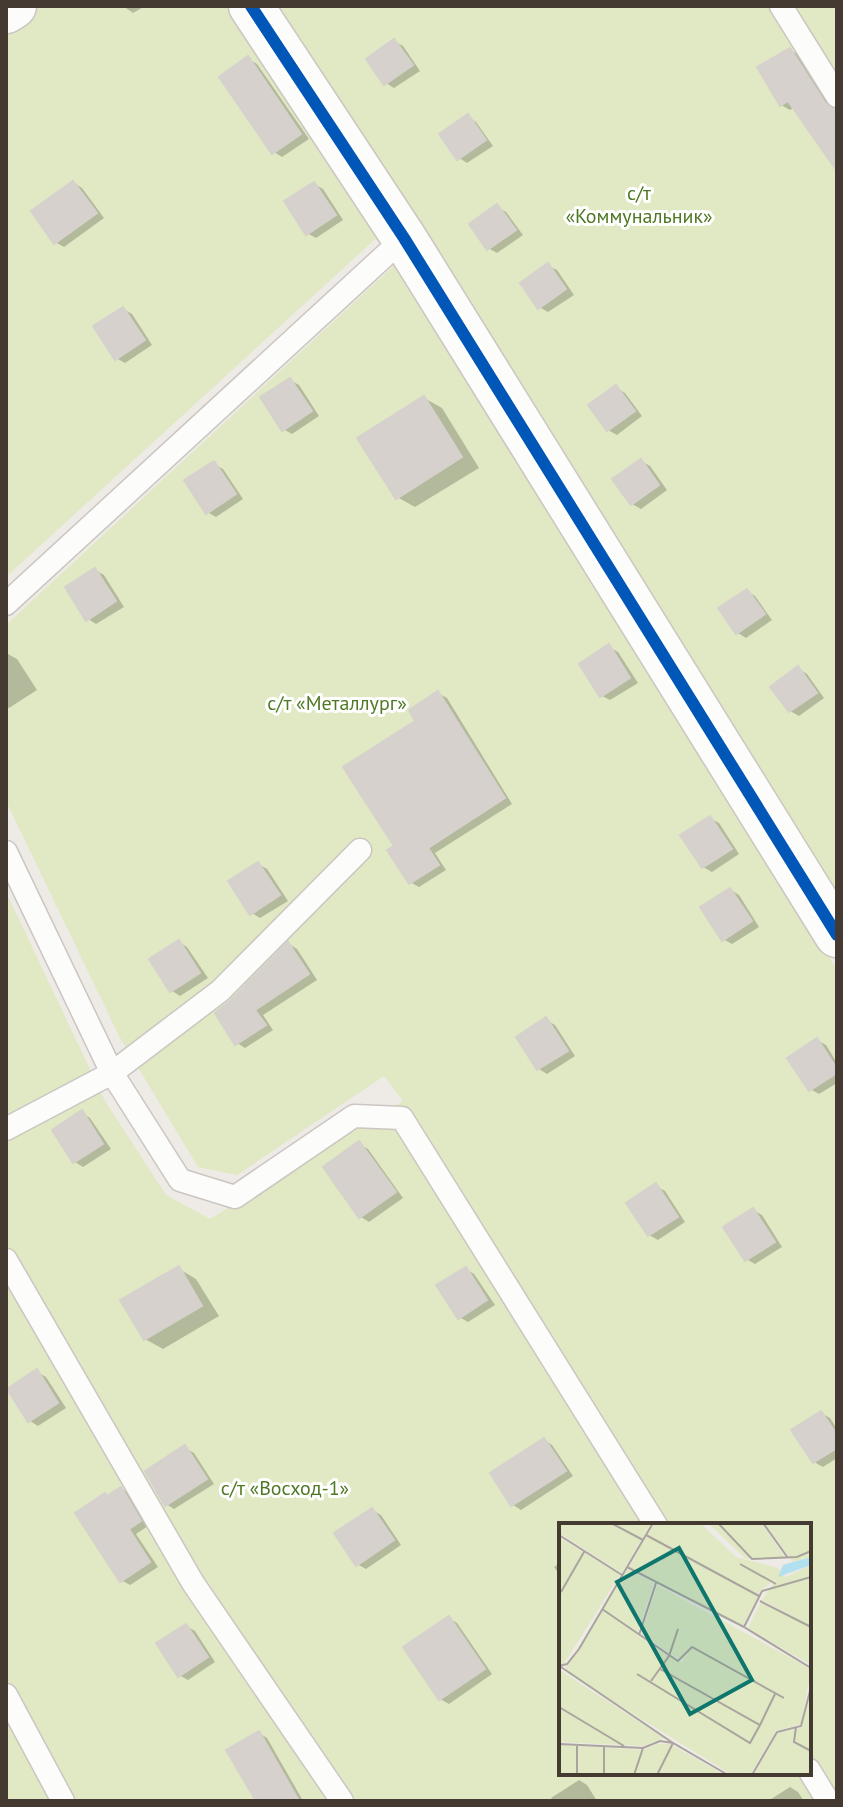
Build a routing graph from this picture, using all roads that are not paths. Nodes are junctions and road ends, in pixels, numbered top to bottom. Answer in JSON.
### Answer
{"nodes":[{"id":1,"x":14,"y":6,"type":"edge"},
{"id":2,"x":251,"y":6,"type":"edge"},
{"id":3,"x":781,"y":6,"type":"edge"},
{"id":4,"x":6,"y":11,"type":"edge"},
{"id":5,"x":837,"y":96,"type":"edge"},
{"id":6,"x":404,"y":238,"type":"junction"},
{"id":7,"x":6,"y":604,"type":"edge"},
{"id":8,"x":360,"y":850,"type":"dead end"},
{"id":9,"x":6,"y":852,"type":"edge"},
{"id":10,"x":837,"y":935,"type":"edge"},
{"id":11,"x":112,"y":1073,"type":"junction"},
{"id":12,"x":6,"y":1129,"type":"edge"},
{"id":13,"x":6,"y":1260,"type":"edge"},
{"id":14,"x":655,"y":1523,"type":"edge"},
{"id":15,"x":6,"y":1695,"type":"edge"},
{"id":16,"x":811,"y":1773,"type":"edge"},
{"id":17,"x":63,"y":1801,"type":"edge"},
{"id":18,"x":342,"y":1801,"type":"edge"},
{"id":19,"x":828,"y":1801,"type":"edge"}],
"edges":[{"from":1,"to":4,"type":"street"},
{"from":2,"to":6,"type":"street"},
{"from":3,"to":5,"type":"lane"},
{"from":6,"to":7,"type":"lane"},
{"from":6,"to":10,"type":"street"},
{"from":8,"to":11,"type":"lane"},
{"from":9,"to":11,"type":"lane"},
{"from":11,"to":12,"type":"lane"},
{"from":11,"to":14,"type":"lane"},
{"from":13,"to":18,"type":"lane"},
{"from":15,"to":17,"type":"lane"},
{"from":16,"to":19,"type":"lane"}]}
